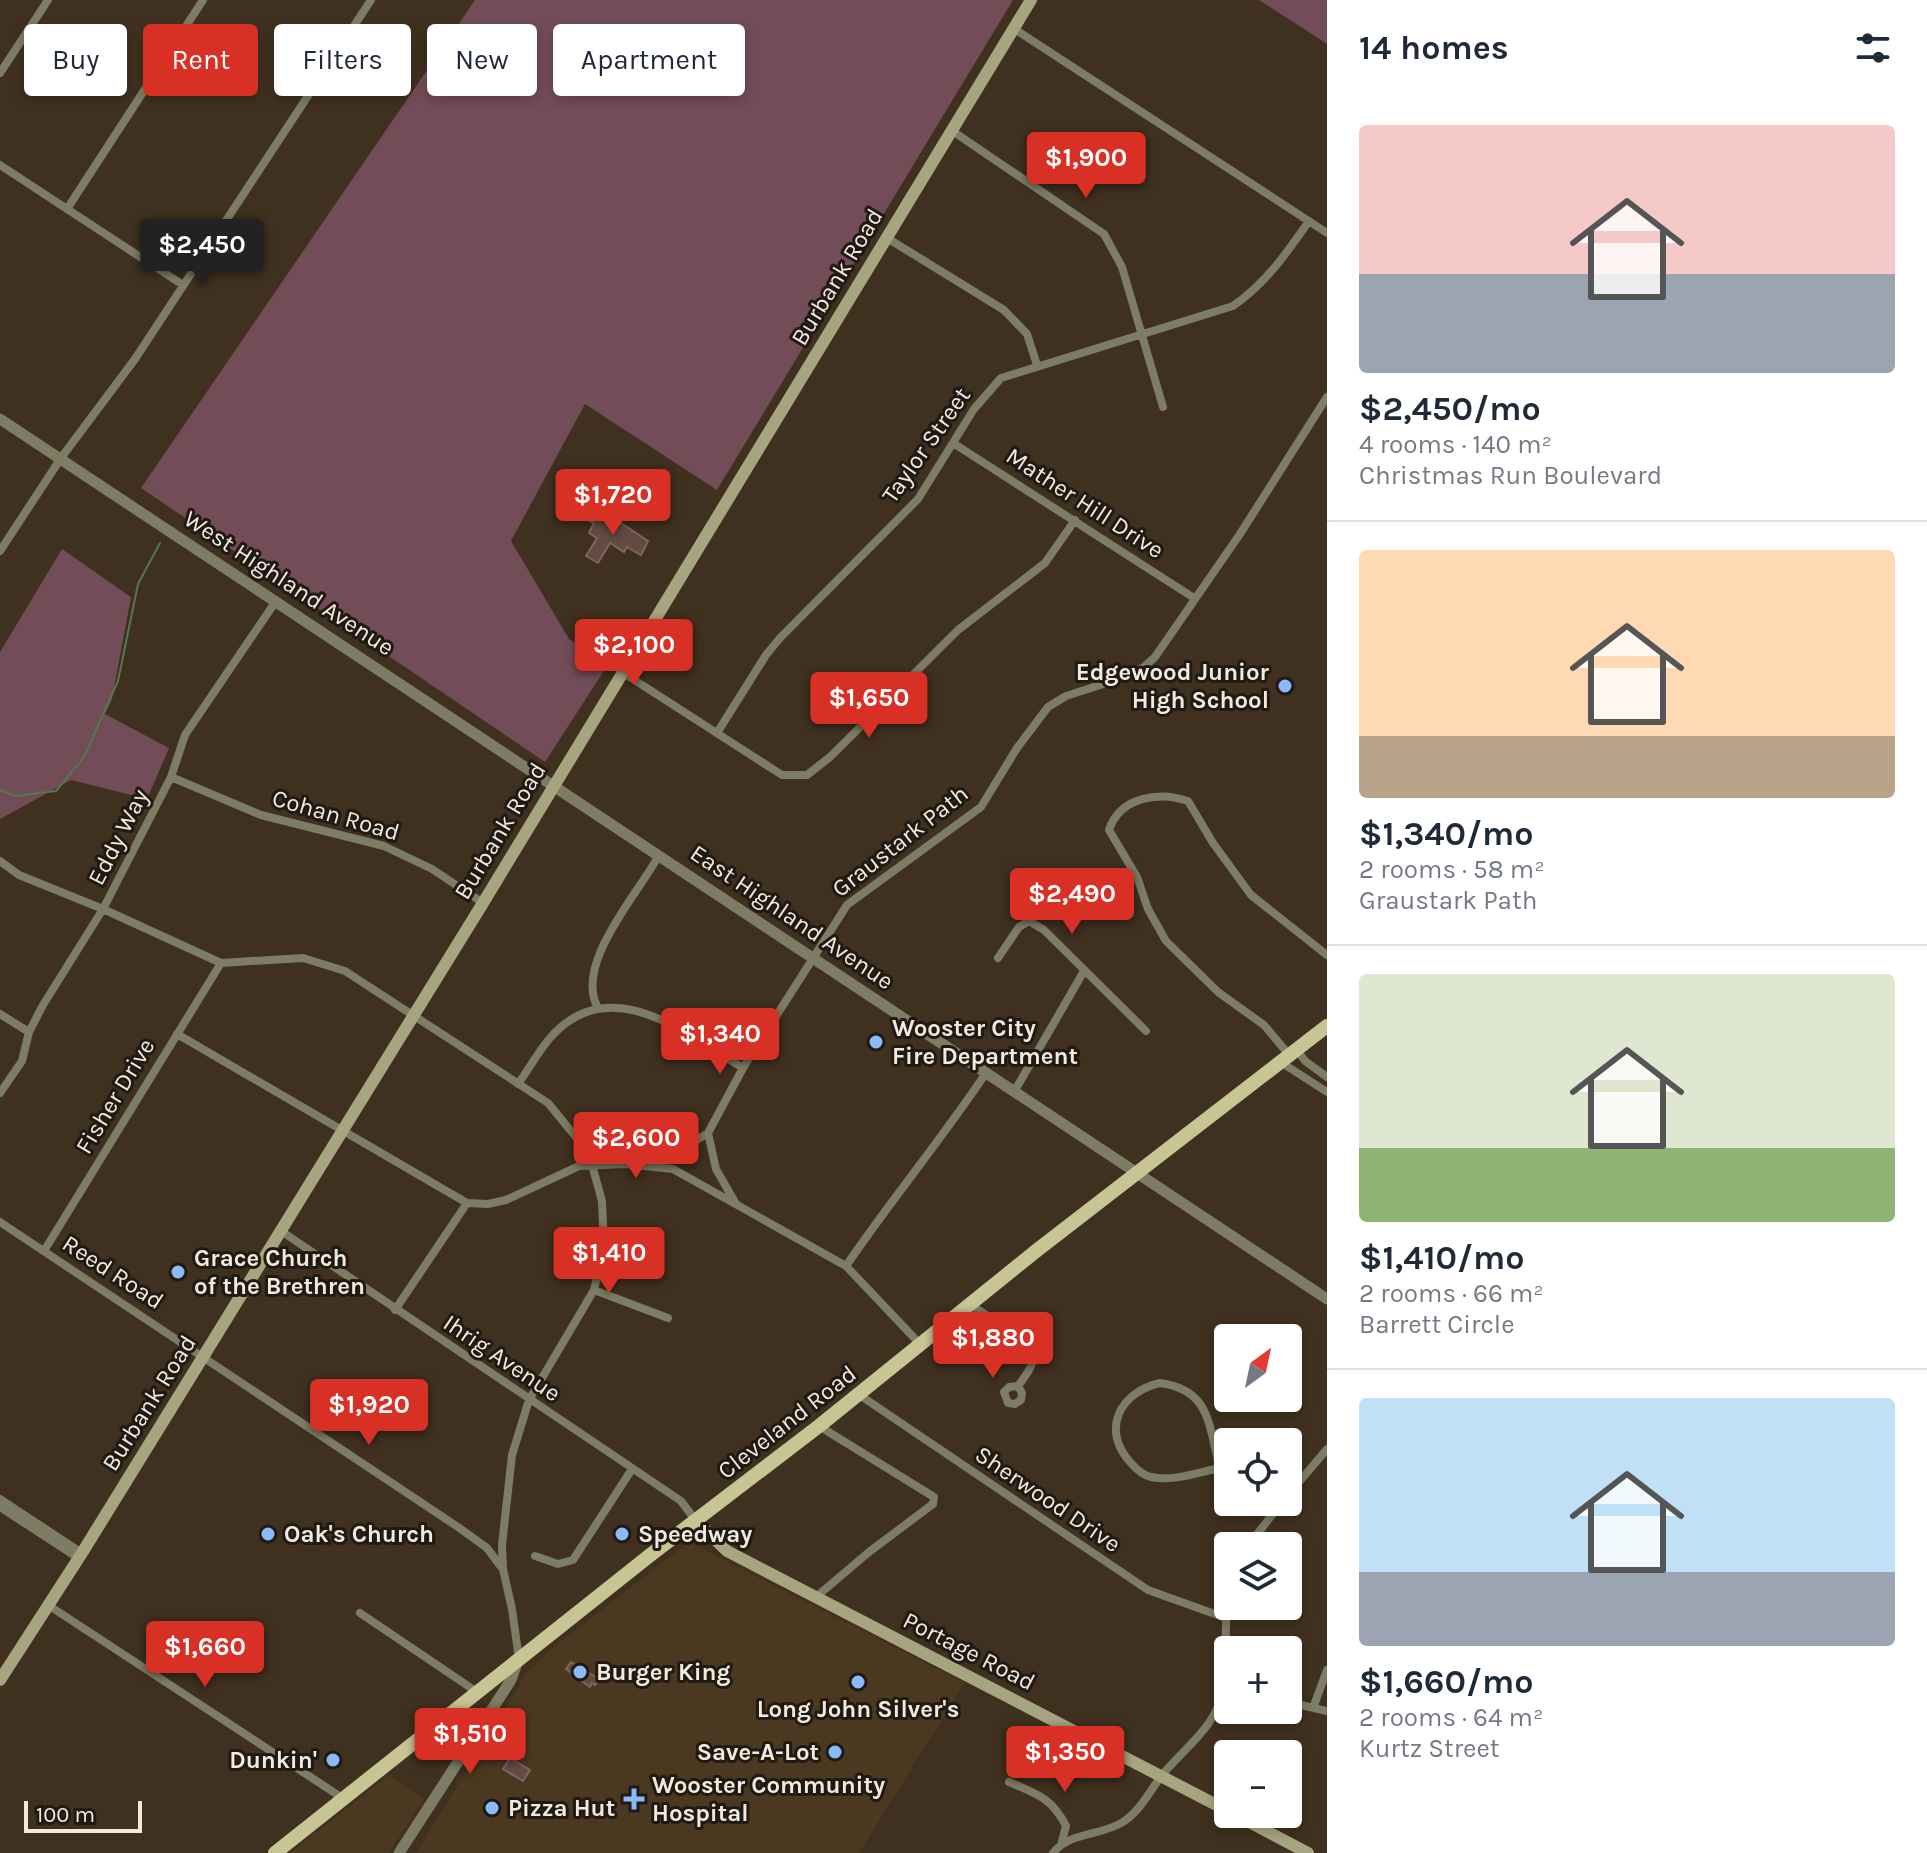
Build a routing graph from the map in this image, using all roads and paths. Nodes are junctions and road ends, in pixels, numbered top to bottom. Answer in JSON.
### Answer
{"nodes":[{"id":1,"x":48,"y":0,"type":"edge"},
{"id":2,"x":203,"y":0,"type":"edge"},
{"id":3,"x":371,"y":0,"type":"edge"},
{"id":4,"x":1031,"y":0,"type":"edge"},
{"id":5,"x":1013,"y":28,"type":"junction"},
{"id":6,"x":0,"y":73,"type":"edge"},
{"id":7,"x":951,"y":130,"type":"junction"},
{"id":8,"x":0,"y":165,"type":"edge"},
{"id":9,"x":67,"y":209,"type":"junction"},
{"id":10,"x":1309,"y":221,"type":"junction"},
{"id":11,"x":1327,"y":233,"type":"edge"},
{"id":12,"x":887,"y":238,"type":"junction"},
{"id":13,"x":183,"y":285,"type":"junction"},
{"id":14,"x":1142,"y":334,"type":"junction"},
{"id":15,"x":1037,"y":365,"type":"junction"},
{"id":16,"x":1327,"y":397,"type":"edge"},
{"id":17,"x":1163,"y":407,"type":"dead end"},
{"id":18,"x":0,"y":419,"type":"edge"},
{"id":19,"x":953,"y":443,"type":"junction"},
{"id":20,"x":61,"y":458,"type":"junction"},
{"id":21,"x":1075,"y":520,"type":"junction"},
{"id":22,"x":0,"y":551,"type":"edge"},
{"id":23,"x":1194,"y":598,"type":"junction"},
{"id":24,"x":276,"y":601,"type":"junction"},
{"id":25,"x":622,"y":672,"type":"junction"},
{"id":26,"x":717,"y":733,"type":"junction"},
{"id":27,"x":171,"y":777,"type":"junction"},
{"id":28,"x":553,"y":784,"type":"junction"},
{"id":29,"x":659,"y":855,"type":"junction"},
{"id":30,"x":0,"y":861,"type":"edge"},
{"id":31,"x":483,"y":903,"type":"junction"},
{"id":32,"x":103,"y":909,"type":"junction"},
{"id":33,"x":1327,"y":955,"type":"edge"},
{"id":34,"x":812,"y":956,"type":"junction"},
{"id":35,"x":998,"y":958,"type":"dead end"},
{"id":36,"x":221,"y":963,"type":"junction"},
{"id":37,"x":1084,"y":971,"type":"junction"},
{"id":38,"x":598,"y":1008,"type":"junction"},
{"id":39,"x":0,"y":1014,"type":"edge"},
{"id":40,"x":413,"y":1017,"type":"junction"},
{"id":41,"x":1327,"y":1026,"type":"edge"},
{"id":42,"x":1146,"y":1031,"type":"dead end"},
{"id":43,"x":29,"y":1032,"type":"junction"},
{"id":44,"x":177,"y":1034,"type":"junction"},
{"id":45,"x":1289,"y":1056,"type":"junction"},
{"id":46,"x":743,"y":1068,"type":"junction"},
{"id":47,"x":986,"y":1073,"type":"junction"},
{"id":48,"x":1327,"y":1077,"type":"edge"},
{"id":49,"x":518,"y":1084,"type":"junction"},
{"id":50,"x":1014,"y":1092,"type":"junction"},
{"id":51,"x":1327,"y":1092,"type":"edge"},
{"id":52,"x":0,"y":1093,"type":"edge"},
{"id":53,"x":344,"y":1129,"type":"junction"},
{"id":54,"x":708,"y":1133,"type":"junction"},
{"id":55,"x":592,"y":1165,"type":"junction"},
{"id":56,"x":654,"y":1165,"type":"junction"},
{"id":57,"x":1136,"y":1174,"type":"junction"},
{"id":58,"x":467,"y":1203,"type":"junction"},
{"id":59,"x":736,"y":1204,"type":"junction"},
{"id":60,"x":0,"y":1222,"type":"edge"},
{"id":61,"x":281,"y":1231,"type":"junction"},
{"id":62,"x":44,"y":1251,"type":"junction"},
{"id":63,"x":846,"y":1266,"type":"junction"},
{"id":64,"x":594,"y":1290,"type":"junction"},
{"id":65,"x":1327,"y":1299,"type":"edge"},
{"id":66,"x":971,"y":1305,"type":"junction"},
{"id":67,"x":395,"y":1310,"type":"junction"},
{"id":68,"x":668,"y":1318,"type":"dead end"},
{"id":69,"x":920,"y":1344,"type":"junction"},
{"id":70,"x":204,"y":1355,"type":"junction"},
{"id":71,"x":1018,"y":1386,"type":"dead end"},
{"id":72,"x":858,"y":1394,"type":"junction"},
{"id":73,"x":529,"y":1400,"type":"junction"},
{"id":74,"x":819,"y":1426,"type":"junction"},
{"id":75,"x":1327,"y":1449,"type":"edge"},
{"id":76,"x":1220,"y":1468,"type":"joint"},
{"id":77,"x":632,"y":1469,"type":"junction"},
{"id":78,"x":1302,"y":1478,"type":"edge"},
{"id":79,"x":0,"y":1499,"type":"edge"},
{"id":80,"x":0,"y":1507,"type":"edge"},
{"id":81,"x":1271,"y":1516,"type":"edge"},
{"id":82,"x":696,"y":1521,"type":"junction"},
{"id":83,"x":1259,"y":1532,"type":"edge"},
{"id":84,"x":80,"y":1555,"type":"junction"},
{"id":85,"x":535,"y":1556,"type":"dead end"},
{"id":86,"x":503,"y":1569,"type":"junction"},
{"id":87,"x":816,"y":1597,"type":"junction"},
{"id":88,"x":48,"y":1605,"type":"junction"},
{"id":89,"x":360,"y":1613,"type":"dead end"},
{"id":90,"x":1214,"y":1614,"type":"edge"},
{"id":91,"x":519,"y":1659,"type":"junction"},
{"id":92,"x":1327,"y":1670,"type":"edge"},
{"id":93,"x":2,"y":1673,"type":"edge"},
{"id":94,"x":477,"y":1692,"type":"junction"},
{"id":95,"x":1302,"y":1705,"type":"edge"},
{"id":96,"x":1313,"y":1708,"type":"junction"},
{"id":97,"x":1327,"y":1711,"type":"edge"},
{"id":98,"x":1214,"y":1715,"type":"edge"},
{"id":99,"x":1162,"y":1775,"type":"junction"},
{"id":100,"x":1009,"y":1782,"type":"dead end"},
{"id":101,"x":344,"y":1800,"type":"junction"},
{"id":102,"x":1214,"y":1803,"type":"edge"},
{"id":103,"x":1261,"y":1828,"type":"edge"},
{"id":104,"x":1062,"y":1841,"type":"junction"},
{"id":105,"x":275,"y":1853,"type":"edge"},
{"id":106,"x":399,"y":1853,"type":"edge"},
{"id":107,"x":1053,"y":1853,"type":"edge"},
{"id":108,"x":1308,"y":1853,"type":"edge"}],
"edges":[{"from":1,"to":6,"type":"street"},
{"from":2,"to":9,"type":"street"},
{"from":3,"to":13,"type":"street"},
{"from":4,"to":5,"type":"main road","name":"Burbank Road"},
{"from":5,"to":7,"type":"main road","name":"Burbank Road"},
{"from":5,"to":10,"type":"street"},
{"from":7,"to":12,"type":"main road","name":"Burbank Road"},
{"from":7,"to":14,"type":"street"},
{"from":8,"to":9,"type":"street"},
{"from":9,"to":13,"type":"street"},
{"from":10,"to":11,"type":"street"},
{"from":10,"to":14,"type":"street","name":"Taylor Street"},
{"from":12,"to":15,"type":"street"},
{"from":12,"to":25,"type":"main road","name":"Burbank Road"},
{"from":13,"to":20,"type":"street"},
{"from":14,"to":15,"type":"street","name":"Taylor Street"},
{"from":14,"to":17,"type":"street"},
{"from":15,"to":19,"type":"street","name":"Taylor Street"},
{"from":16,"to":23,"type":"street","name":"Graustark Path"},
{"from":18,"to":20,"type":"street","name":"West Highland Avenue"},
{"from":19,"to":21,"type":"street","name":"Mather Hill Drive"},
{"from":19,"to":26,"type":"street","name":"Taylor Street"},
{"from":20,"to":22,"type":"street"},
{"from":20,"to":24,"type":"street","name":"West Highland Avenue"},
{"from":21,"to":23,"type":"street","name":"Mather Hill Drive"},
{"from":21,"to":26,"type":"street"},
{"from":23,"to":34,"type":"street","name":"Graustark Path"},
{"from":24,"to":27,"type":"street","name":"Eddy Way"},
{"from":24,"to":28,"type":"street","name":"West Highland Avenue"},
{"from":25,"to":26,"type":"street"},
{"from":25,"to":28,"type":"main road","name":"Burbank Road"},
{"from":27,"to":31,"type":"street","name":"Cohan Road"},
{"from":27,"to":32,"type":"street","name":"Eddy Way"},
{"from":28,"to":29,"type":"street","name":"East Highland Avenue"},
{"from":28,"to":31,"type":"main road","name":"Burbank Road"},
{"from":29,"to":34,"type":"street","name":"East Highland Avenue"},
{"from":29,"to":38,"type":"street"},
{"from":30,"to":32,"type":"street"},
{"from":31,"to":40,"type":"main road","name":"Burbank Road"},
{"from":32,"to":36,"type":"street"},
{"from":32,"to":43,"type":"street","name":"Eddy Way"},
{"from":33,"to":45,"type":"street"},
{"from":34,"to":46,"type":"street","name":"Graustark Path"},
{"from":34,"to":47,"type":"street","name":"East Highland Avenue"},
{"from":35,"to":37,"type":"street"},
{"from":36,"to":40,"type":"street"},
{"from":36,"to":44,"type":"street","name":"Fisher Drive"},
{"from":37,"to":42,"type":"street"},
{"from":37,"to":50,"type":"street"},
{"from":38,"to":46,"type":"street"},
{"from":38,"to":49,"type":"street"},
{"from":39,"to":43,"type":"street"},
{"from":40,"to":49,"type":"street"},
{"from":40,"to":53,"type":"main road","name":"Burbank Road"},
{"from":41,"to":45,"type":"main road","name":"Cleveland Road"},
{"from":43,"to":52,"type":"street","name":"Eddy Way"},
{"from":44,"to":53,"type":"street"},
{"from":44,"to":62,"type":"street","name":"Fisher Drive"},
{"from":45,"to":48,"type":"street"},
{"from":45,"to":51,"type":"street"},
{"from":45,"to":57,"type":"main road","name":"Cleveland Road"},
{"from":46,"to":54,"type":"street","name":"Graustark Path"},
{"from":47,"to":50,"type":"street","name":"East Highland Avenue"},
{"from":47,"to":63,"type":"street"},
{"from":49,"to":55,"type":"street"},
{"from":50,"to":57,"type":"street","name":"East Highland Avenue"},
{"from":53,"to":58,"type":"street"},
{"from":53,"to":61,"type":"main road","name":"Burbank Road"},
{"from":54,"to":56,"type":"street"},
{"from":54,"to":59,"type":"street"},
{"from":55,"to":56,"type":"street"},
{"from":55,"to":58,"type":"street"},
{"from":55,"to":64,"type":"street"},
{"from":56,"to":59,"type":"street"},
{"from":57,"to":65,"type":"street","name":"East Highland Avenue"},
{"from":57,"to":66,"type":"main road","name":"Cleveland Road"},
{"from":58,"to":67,"type":"street"},
{"from":59,"to":63,"type":"street"},
{"from":60,"to":62,"type":"street","name":"Reed Road"},
{"from":61,"to":67,"type":"street","name":"Ihrig Avenue"},
{"from":61,"to":70,"type":"main road","name":"Burbank Road"},
{"from":62,"to":70,"type":"street","name":"Reed Road"},
{"from":63,"to":69,"type":"street"},
{"from":64,"to":68,"type":"street"},
{"from":64,"to":73,"type":"street"},
{"from":66,"to":69,"type":"main road","name":"Cleveland Road"},
{"from":66,"to":71,"type":"street"},
{"from":67,"to":73,"type":"street","name":"Ihrig Avenue"},
{"from":69,"to":72,"type":"main road","name":"Cleveland Road"},
{"from":70,"to":84,"type":"main road","name":"Burbank Road"},
{"from":70,"to":86,"type":"street","name":"Reed Road"},
{"from":72,"to":74,"type":"main road","name":"Cleveland Road"},
{"from":72,"to":90,"type":"street","name":"Sherwood Drive"},
{"from":73,"to":77,"type":"street","name":"Ihrig Avenue"},
{"from":73,"to":86,"type":"street"},
{"from":74,"to":82,"type":"main road","name":"Cleveland Road"},
{"from":74,"to":87,"type":"street"},
{"from":75,"to":78,"type":"street"},
{"from":76,"to":76,"type":"street"},
{"from":77,"to":82,"type":"street","name":"Ihrig Avenue"},
{"from":77,"to":85,"type":"street"},
{"from":79,"to":84,"type":"street"},
{"from":80,"to":84,"type":"street"},
{"from":81,"to":83,"type":"street"},
{"from":82,"to":87,"type":"main road","name":"Portage Road"},
{"from":82,"to":91,"type":"main road","name":"Cleveland Road"},
{"from":84,"to":88,"type":"main road","name":"Burbank Road"},
{"from":86,"to":91,"type":"street"},
{"from":87,"to":99,"type":"main road","name":"Portage Road"},
{"from":88,"to":93,"type":"main road","name":"Burbank Road"},
{"from":88,"to":101,"type":"street"},
{"from":89,"to":94,"type":"street"},
{"from":91,"to":94,"type":"main road","name":"Cleveland Road"},
{"from":91,"to":106,"type":"street"},
{"from":92,"to":96,"type":"street"},
{"from":94,"to":101,"type":"main road","name":"Cleveland Road"},
{"from":95,"to":96,"type":"street"},
{"from":96,"to":97,"type":"street"},
{"from":98,"to":99,"type":"street"},
{"from":99,"to":102,"type":"main road","name":"Portage Road"},
{"from":99,"to":104,"type":"street"},
{"from":100,"to":104,"type":"street"},
{"from":101,"to":105,"type":"main road","name":"Cleveland Road"},
{"from":103,"to":108,"type":"main road"},
{"from":104,"to":107,"type":"street"}]}
